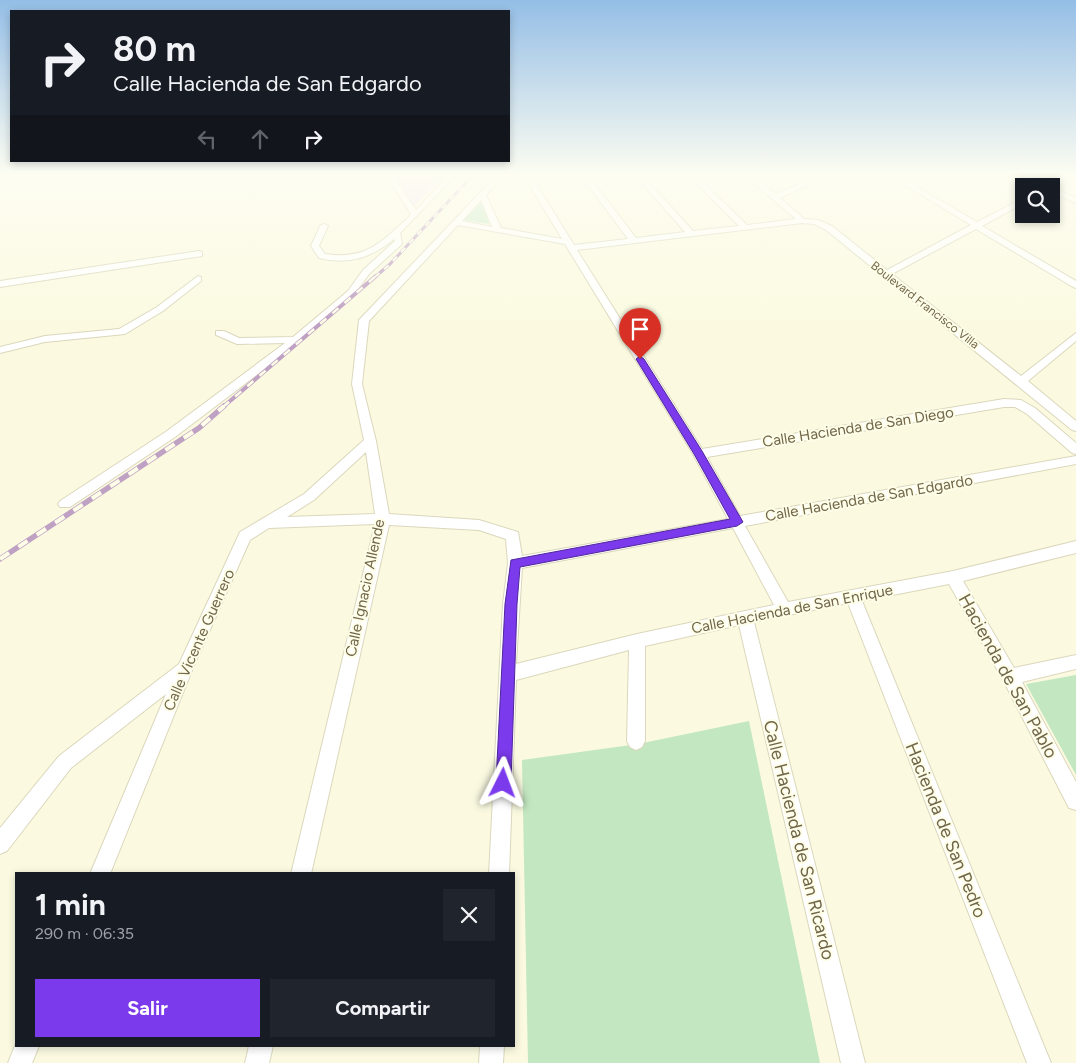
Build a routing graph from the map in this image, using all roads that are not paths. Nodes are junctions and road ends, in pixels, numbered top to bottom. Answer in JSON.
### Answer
{"nodes":[{"id":1,"x":404,"y":224,"type":"edge"},
{"id":2,"x":457,"y":224,"type":"joint"},
{"id":3,"x":496,"y":224,"type":"edge"},
{"id":4,"x":557,"y":224,"type":"edge"},
{"id":5,"x":621,"y":224,"type":"edge"},
{"id":6,"x":682,"y":224,"type":"edge"},
{"id":7,"x":741,"y":224,"type":"edge"},
{"id":8,"x":781,"y":224,"type":"edge"},
{"id":9,"x":819,"y":224,"type":"edge"},
{"id":10,"x":977,"y":225,"type":"joint"},
{"id":11,"x":324,"y":226,"type":"dead end"},
{"id":12,"x":746,"y":228,"type":"junction"},
{"id":13,"x":498,"y":229,"type":"junction"},
{"id":14,"x":396,"y":233,"type":"junction"},
{"id":15,"x":691,"y":234,"type":"junction"},
{"id":16,"x":634,"y":241,"type":"junction"},
{"id":17,"x":570,"y":245,"type":"junction"},
{"id":18,"x":199,"y":254,"type":"dead end"},
{"id":19,"x":886,"y":274,"type":"junction"},
{"id":20,"x":198,"y":278,"type":"dead end"},
{"id":21,"x":0,"y":284,"type":"edge"},
{"id":22,"x":1076,"y":286,"type":"edge"},
{"id":23,"x":220,"y":332,"type":"dead end"},
{"id":24,"x":1076,"y":336,"type":"edge"},
{"id":25,"x":296,"y":340,"type":"junction"},
{"id":26,"x":0,"y":350,"type":"edge"},
{"id":27,"x":1021,"y":381,"type":"junction"},
{"id":28,"x":1017,"y":403,"type":"joint"},
{"id":29,"x":1076,"y":427,"type":"edge"},
{"id":30,"x":370,"y":441,"type":"junction"},
{"id":31,"x":1076,"y":450,"type":"edge"},
{"id":32,"x":699,"y":454,"type":"junction"},
{"id":33,"x":1076,"y":460,"type":"edge"},
{"id":34,"x":65,"y":504,"type":"dead end"},
{"id":35,"x":383,"y":519,"type":"junction"},
{"id":36,"x":737,"y":522,"type":"junction"},
{"id":37,"x":267,"y":523,"type":"junction"},
{"id":38,"x":1076,"y":547,"type":"edge"},
{"id":39,"x":515,"y":564,"type":"junction"},
{"id":40,"x":953,"y":577,"type":"junction"},
{"id":41,"x":853,"y":597,"type":"junction"},
{"id":42,"x":784,"y":609,"type":"junction"},
{"id":43,"x":745,"y":617,"type":"junction"},
{"id":44,"x":637,"y":641,"type":"junction"},
{"id":45,"x":1076,"y":662,"type":"edge"},
{"id":46,"x":186,"y":668,"type":"junction"},
{"id":47,"x":508,"y":674,"type":"junction"},
{"id":48,"x":1010,"y":677,"type":"junction"},
{"id":49,"x":636,"y":741,"type":"dead end"},
{"id":50,"x":1076,"y":801,"type":"edge"},
{"id":51,"x":0,"y":844,"type":"edge"},
{"id":52,"x":101,"y":872,"type":"edge"},
{"id":53,"x":301,"y":872,"type":"edge"},
{"id":54,"x":499,"y":872,"type":"edge"},
{"id":55,"x":27,"y":1047,"type":"edge"},
{"id":56,"x":261,"y":1047,"type":"edge"},
{"id":57,"x":492,"y":1047,"type":"edge"},
{"id":58,"x":20,"y":1063,"type":"edge"},
{"id":59,"x":257,"y":1063,"type":"edge"},
{"id":60,"x":491,"y":1063,"type":"edge"},
{"id":61,"x":853,"y":1063,"type":"edge"},
{"id":62,"x":1039,"y":1063,"type":"edge"}],
"edges":[{"from":1,"to":14,"type":"street"},
{"from":2,"to":13,"type":"street"},
{"from":2,"to":30,"type":"street","name":"Calle Ignacio Allende"},
{"from":3,"to":13,"type":"street"},
{"from":4,"to":17,"type":"street"},
{"from":5,"to":16,"type":"street"},
{"from":6,"to":15,"type":"street"},
{"from":7,"to":12,"type":"street"},
{"from":8,"to":12,"type":"street"},
{"from":9,"to":19,"type":"street","name":"Boulevard Francisco Villa"},
{"from":10,"to":19,"type":"street"},
{"from":10,"to":22,"type":"street"},
{"from":11,"to":14,"type":"street"},
{"from":12,"to":15,"type":"street"},
{"from":13,"to":17,"type":"street"},
{"from":14,"to":25,"type":"street"},
{"from":15,"to":16,"type":"street"},
{"from":16,"to":17,"type":"street"},
{"from":17,"to":32,"type":"street"},
{"from":18,"to":21,"type":"street"},
{"from":19,"to":27,"type":"street","name":"Boulevard Francisco Villa"},
{"from":20,"to":26,"type":"street"},
{"from":23,"to":25,"type":"street"},
{"from":24,"to":27,"type":"street"},
{"from":25,"to":34,"type":"street"},
{"from":27,"to":29,"type":"street","name":"Boulevard Francisco Villa"},
{"from":28,"to":31,"type":"street"},
{"from":28,"to":32,"type":"street","name":"Calle Hacienda de San Diego"},
{"from":30,"to":35,"type":"street","name":"Calle Ignacio Allende"},
{"from":30,"to":37,"type":"street"},
{"from":32,"to":36,"type":"street"},
{"from":33,"to":36,"type":"street","name":"Calle Hacienda de San Edgardo"},
{"from":35,"to":37,"type":"street","name":"Calle Vicente Guerrero"},
{"from":35,"to":39,"type":"street"},
{"from":35,"to":53,"type":"street","name":"Calle Ignacio Allende"},
{"from":36,"to":39,"type":"street","name":"Calle Hacienda de San Edgardo"},
{"from":36,"to":42,"type":"street"},
{"from":37,"to":46,"type":"street","name":"Calle Vicente Guerrero"},
{"from":38,"to":40,"type":"street","name":"Calle Hacienda de San Enrique"},
{"from":39,"to":47,"type":"street"},
{"from":40,"to":41,"type":"street","name":"Calle Hacienda de San Enrique"},
{"from":40,"to":48,"type":"street","name":"Hacienda de San Pablo"},
{"from":41,"to":42,"type":"street","name":"Calle Hacienda de San Enrique"},
{"from":41,"to":62,"type":"street","name":"Hacienda de San Pedro"},
{"from":42,"to":43,"type":"street","name":"Calle Hacienda de San Enrique"},
{"from":43,"to":44,"type":"street","name":"Calle Hacienda de San Enrique"},
{"from":43,"to":61,"type":"street","name":"Calle Hacienda de San Ricardo"},
{"from":44,"to":47,"type":"street","name":"Calle Hacienda de San Enrique"},
{"from":44,"to":49,"type":"street"},
{"from":45,"to":48,"type":"street"},
{"from":46,"to":51,"type":"street"},
{"from":46,"to":52,"type":"street","name":"Calle Vicente Guerrero"},
{"from":47,"to":54,"type":"street"},
{"from":48,"to":50,"type":"street","name":"Hacienda de San Pablo"},
{"from":55,"to":58,"type":"street"},
{"from":56,"to":59,"type":"street"},
{"from":57,"to":60,"type":"street"}]}
